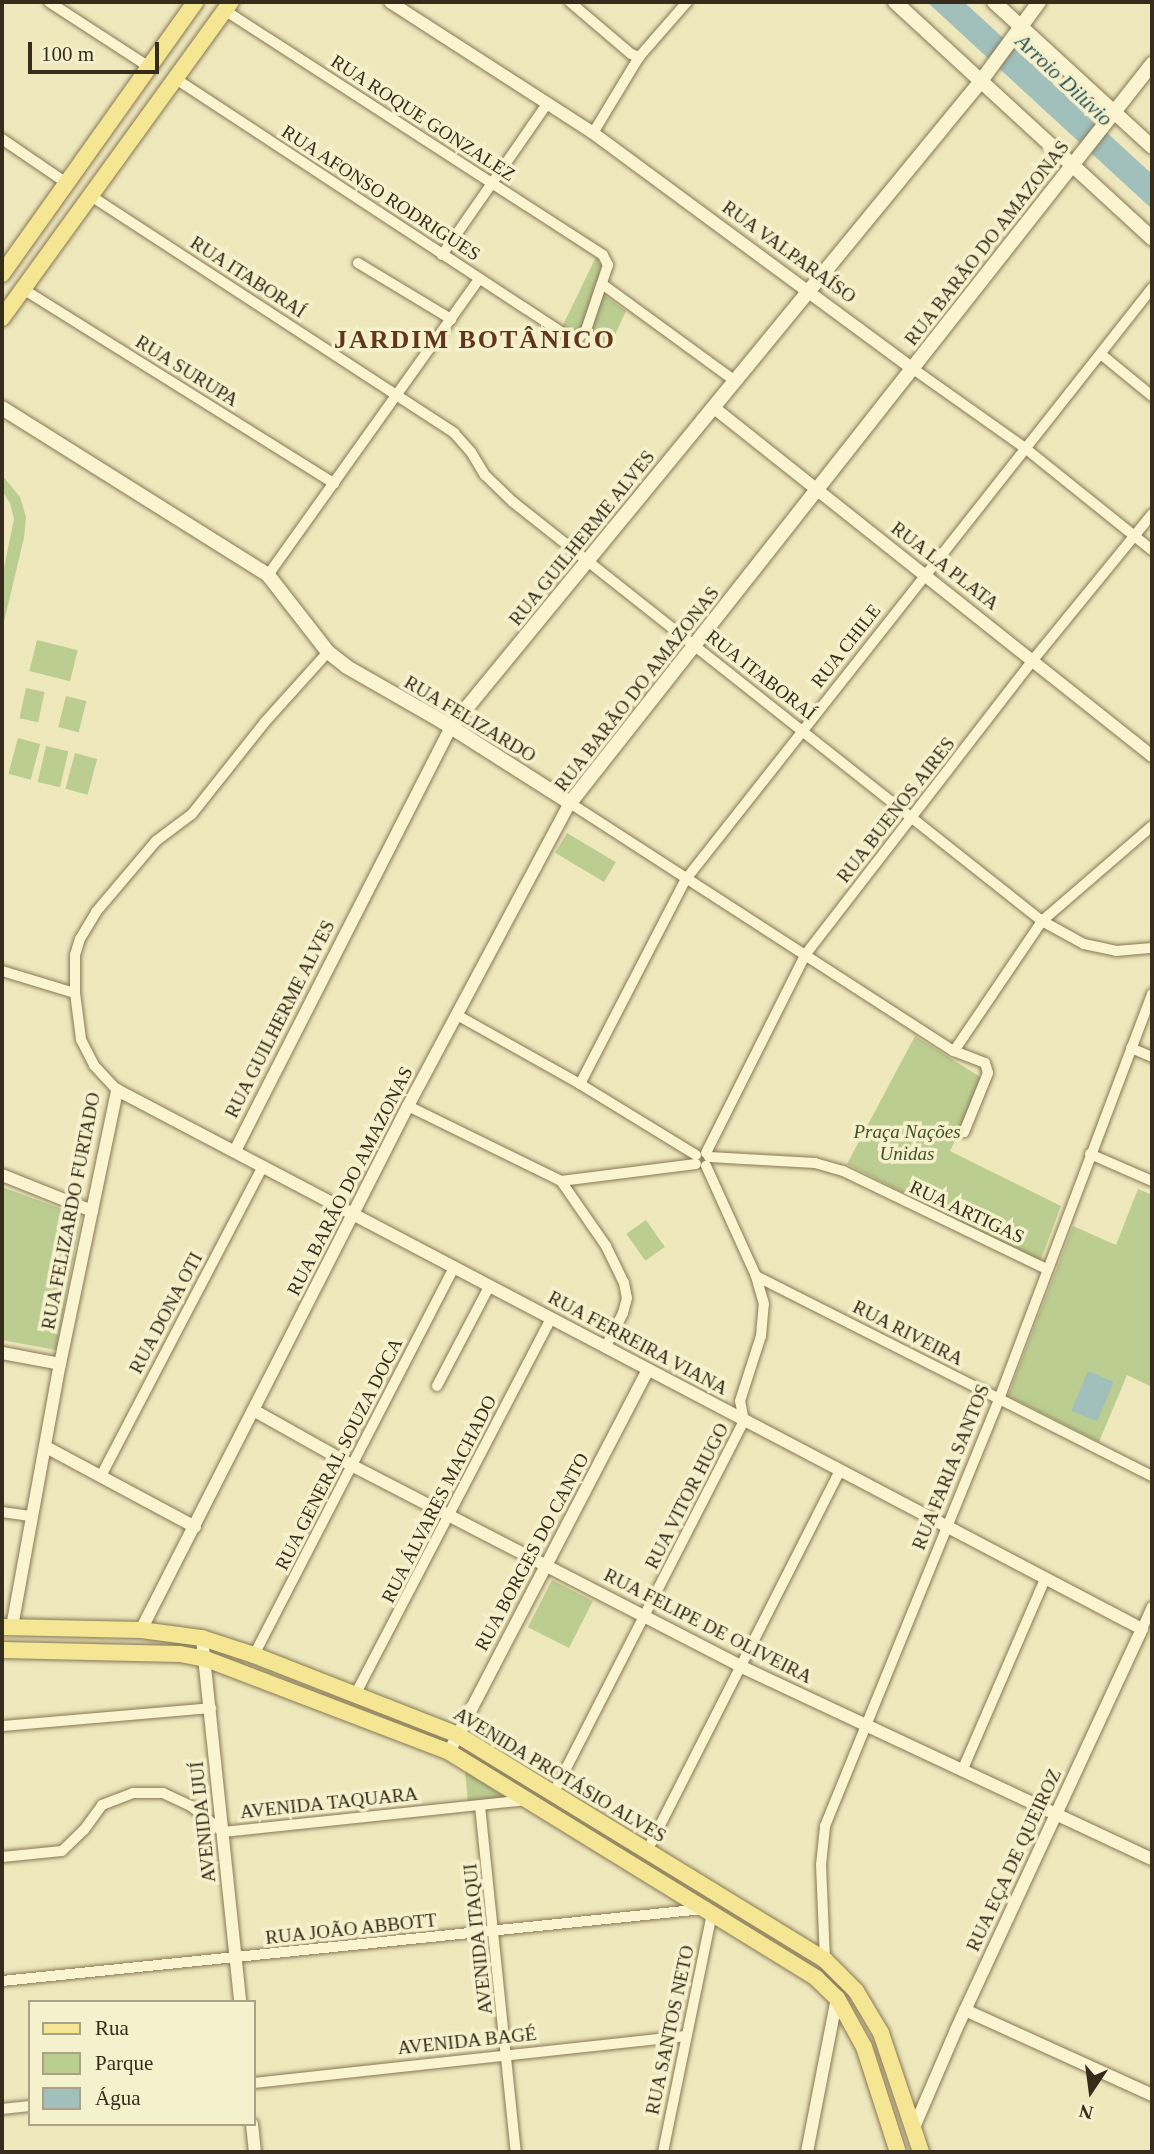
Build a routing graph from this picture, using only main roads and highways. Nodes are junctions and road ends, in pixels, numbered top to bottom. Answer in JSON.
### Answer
{"nodes":[{"id":1,"x":195,"y":2,"type":"edge"},
{"id":2,"x":895,"y":2,"type":"edge"},
{"id":3,"x":994,"y":2,"type":"edge"},
{"id":4,"x":1040,"y":2,"type":"edge"},
{"id":5,"x":228,"y":6,"type":"edge"},
{"id":6,"x":1017,"y":30,"type":"junction"},
{"id":7,"x":1152,"y":64,"type":"edge"},
{"id":8,"x":981,"y":81,"type":"junction"},
{"id":9,"x":1111,"y":117,"type":"junction"},
{"id":10,"x":1152,"y":147,"type":"edge"},
{"id":11,"x":1077,"y":158,"type":"junction"},
{"id":12,"x":1152,"y":237,"type":"edge"},
{"id":13,"x":2,"y":274,"type":"edge"},
{"id":14,"x":2,"y":318,"type":"edge"},
{"id":15,"x":2,"y":408,"type":"edge"},
{"id":16,"x":451,"y":727,"type":"junction"},
{"id":17,"x":570,"y":803,"type":"joint"},
{"id":18,"x":7,"y":1627,"type":"edge"},
{"id":19,"x":2,"y":1650,"type":"edge"},
{"id":20,"x":898,"y":2152,"type":"edge"},
{"id":21,"x":920,"y":2152,"type":"edge"}],
"edges":[{"from":1,"to":13,"type":"main road"},
{"from":2,"to":8,"type":"main road"},
{"from":3,"to":6,"type":"main road"},
{"from":4,"to":6,"type":"main road","name":"RUA GUILHERME ALVES"},
{"from":5,"to":14,"type":"main road"},
{"from":6,"to":8,"type":"main road","name":"RUA GUILHERME ALVES"},
{"from":6,"to":9,"type":"main road"},
{"from":7,"to":9,"type":"main road","name":"RUA BARÃO DO AMAZONAS"},
{"from":8,"to":11,"type":"main road"},
{"from":8,"to":16,"type":"main road","name":"RUA GUILHERME ALVES"},
{"from":9,"to":10,"type":"main road"},
{"from":9,"to":11,"type":"main road","name":"RUA BARÃO DO AMAZONAS"},
{"from":11,"to":12,"type":"main road"},
{"from":11,"to":17,"type":"main road","name":"RUA BARÃO DO AMAZONAS"},
{"from":15,"to":16,"type":"main road","name":"RUA FELIZARDO"},
{"from":16,"to":17,"type":"main road","name":"RUA FELIZARDO"},
{"from":18,"to":21,"type":"main road","name":"AVENIDA PROTÁSIO ALVES"},
{"from":19,"to":20,"type":"main road","name":"AVENIDA PROTÁSIO ALVES"}]}
